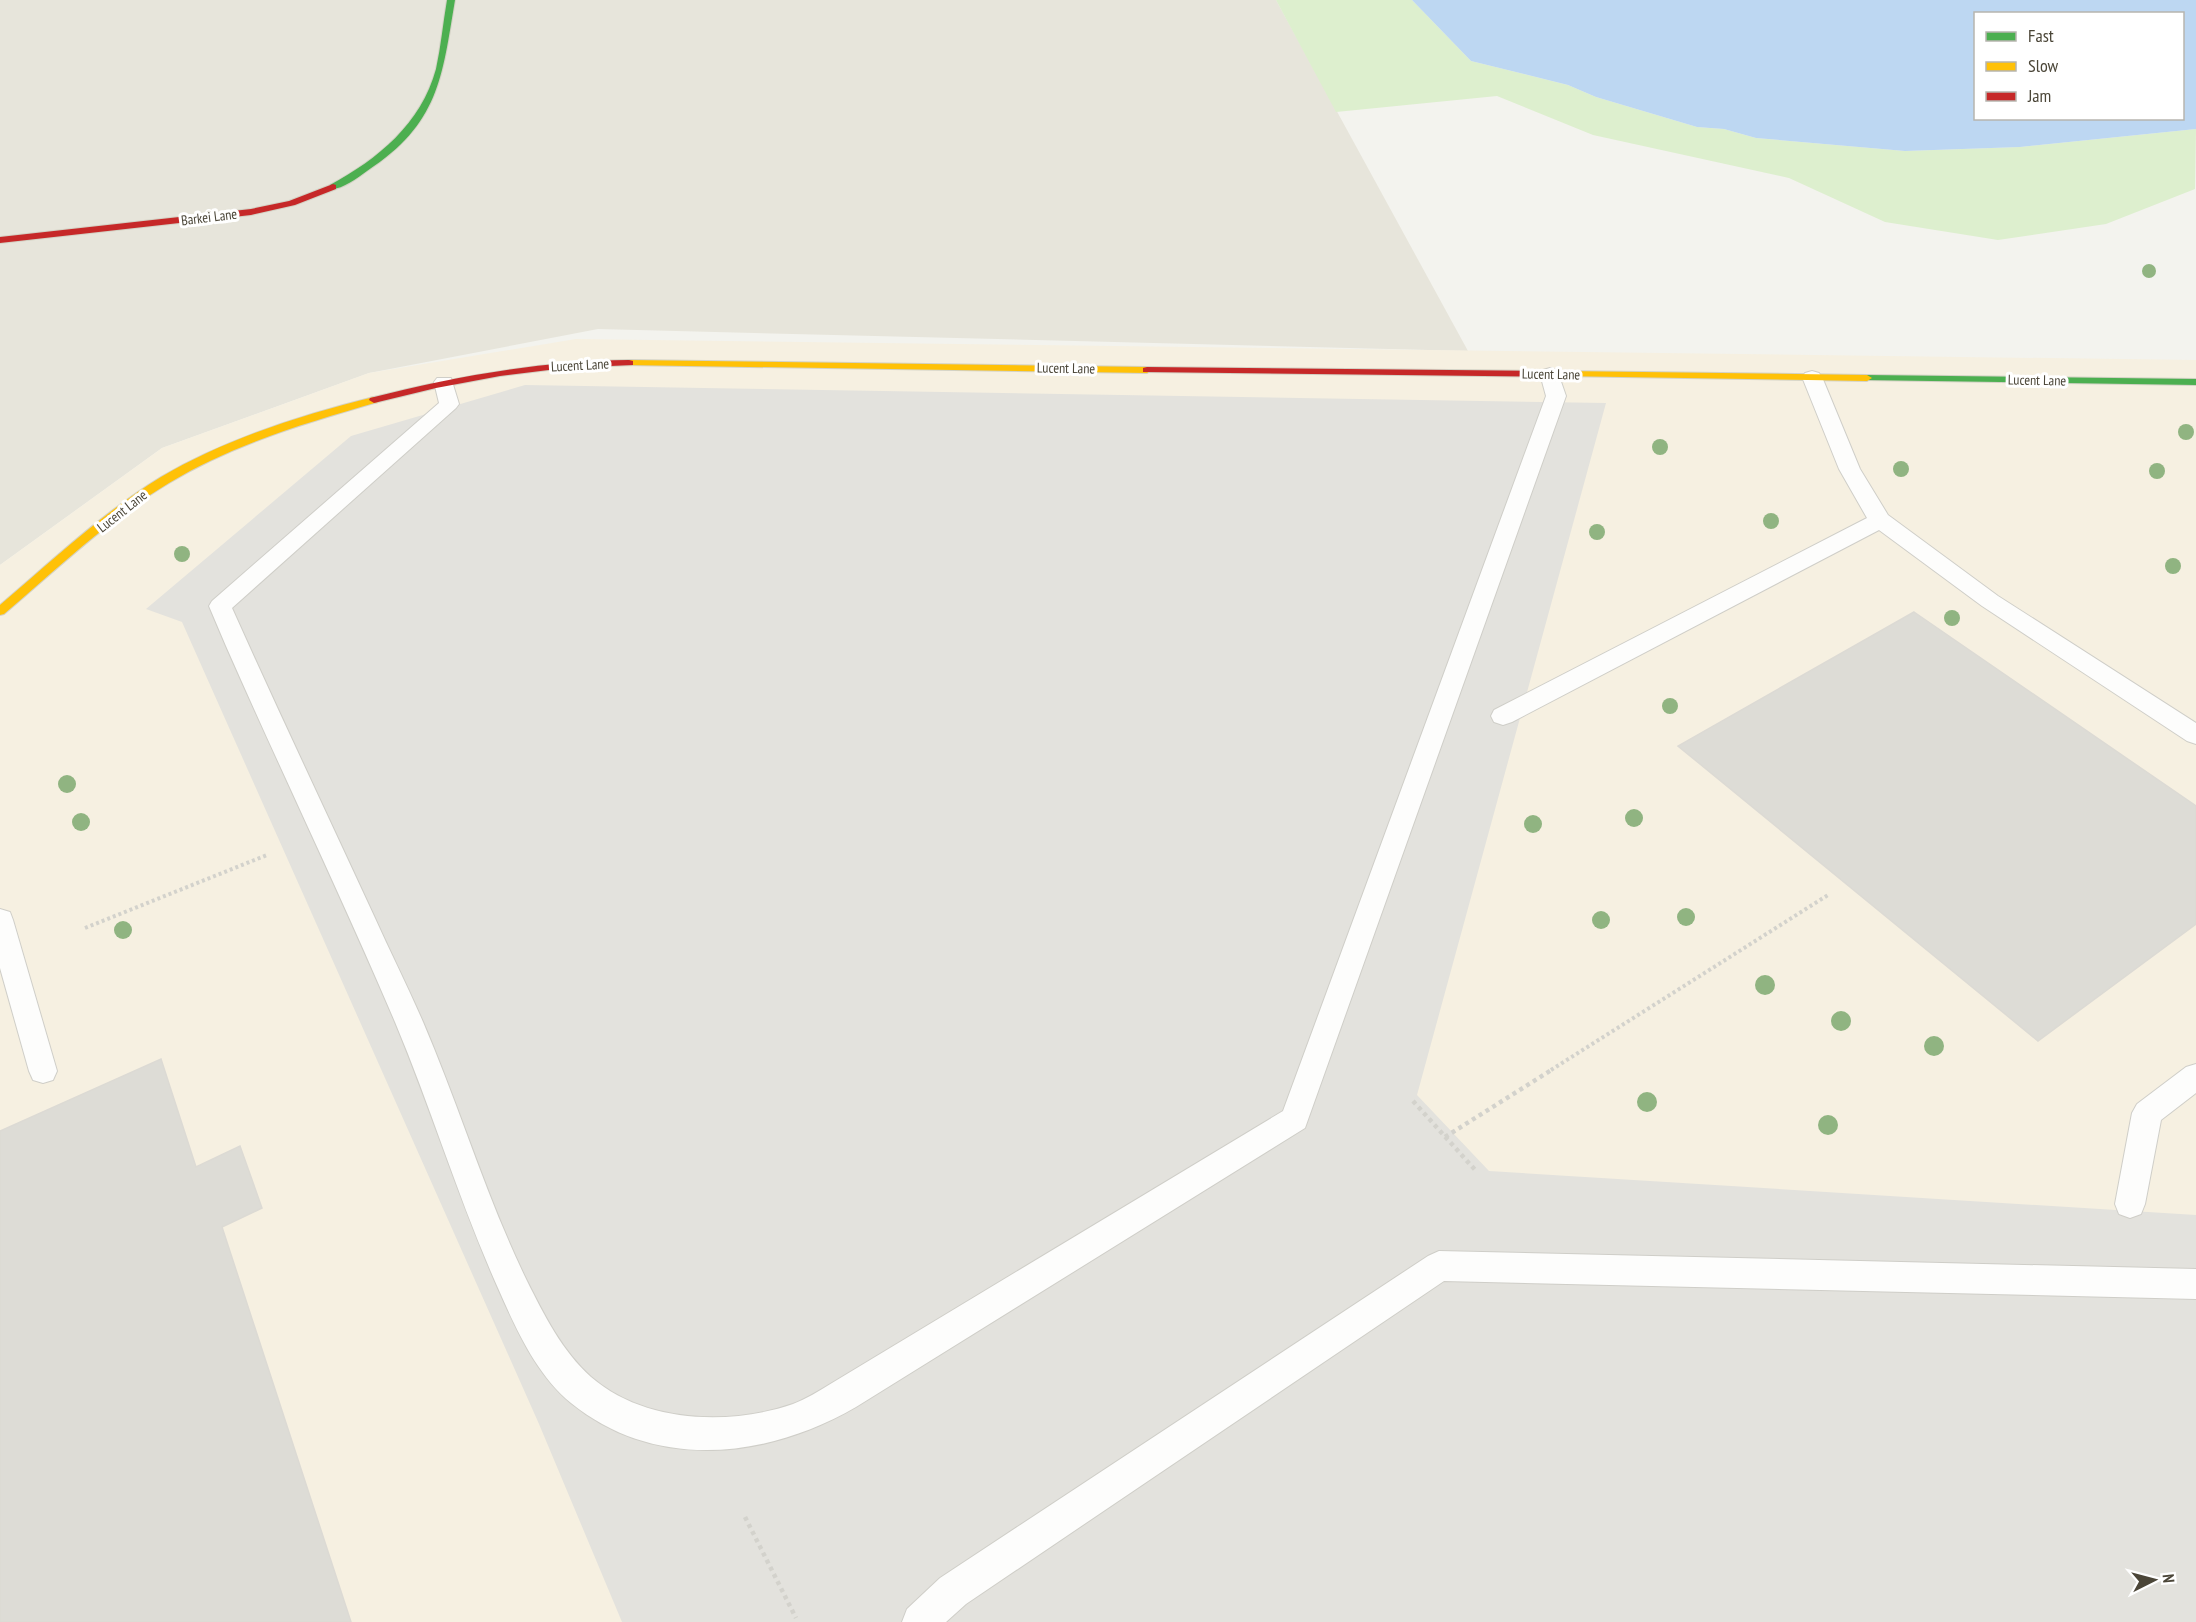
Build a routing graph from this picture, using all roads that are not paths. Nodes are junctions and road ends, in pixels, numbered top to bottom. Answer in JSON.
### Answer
{"nodes":[{"id":1,"x":451,"y":0,"type":"edge"},
{"id":2,"x":0,"y":240,"type":"edge"},
{"id":3,"x":1550,"y":374,"type":"junction"},
{"id":4,"x":1812,"y":377,"type":"junction"},
{"id":5,"x":444,"y":382,"type":"junction"},
{"id":6,"x":2196,"y":382,"type":"edge"},
{"id":7,"x":1880,"y":520,"type":"junction"},
{"id":8,"x":0,"y":611,"type":"edge"},
{"id":9,"x":1503,"y":716,"type":"dead end"},
{"id":10,"x":2196,"y":735,"type":"edge"},
{"id":11,"x":0,"y":920,"type":"edge"},
{"id":12,"x":43,"y":1071,"type":"dead end"},
{"id":13,"x":2196,"y":1076,"type":"edge"},
{"id":14,"x":2130,"y":1204,"type":"dead end"},
{"id":15,"x":2196,"y":1284,"type":"edge"},
{"id":16,"x":920,"y":1622,"type":"edge"}],
"edges":[{"from":1,"to":2,"type":"street","name":"Barkei Lane"},
{"from":3,"to":4,"type":"street","name":"Lucent Lane"},
{"from":3,"to":5,"type":"street","name":"Lucent Lane"},
{"from":3,"to":5,"type":"lane"},
{"from":4,"to":6,"type":"street","name":"Lucent Lane"},
{"from":4,"to":7,"type":"lane"},
{"from":5,"to":8,"type":"street","name":"Lucent Lane"},
{"from":7,"to":9,"type":"lane"},
{"from":7,"to":10,"type":"lane"},
{"from":11,"to":12,"type":"lane"},
{"from":13,"to":14,"type":"lane"},
{"from":15,"to":16,"type":"lane"}]}
